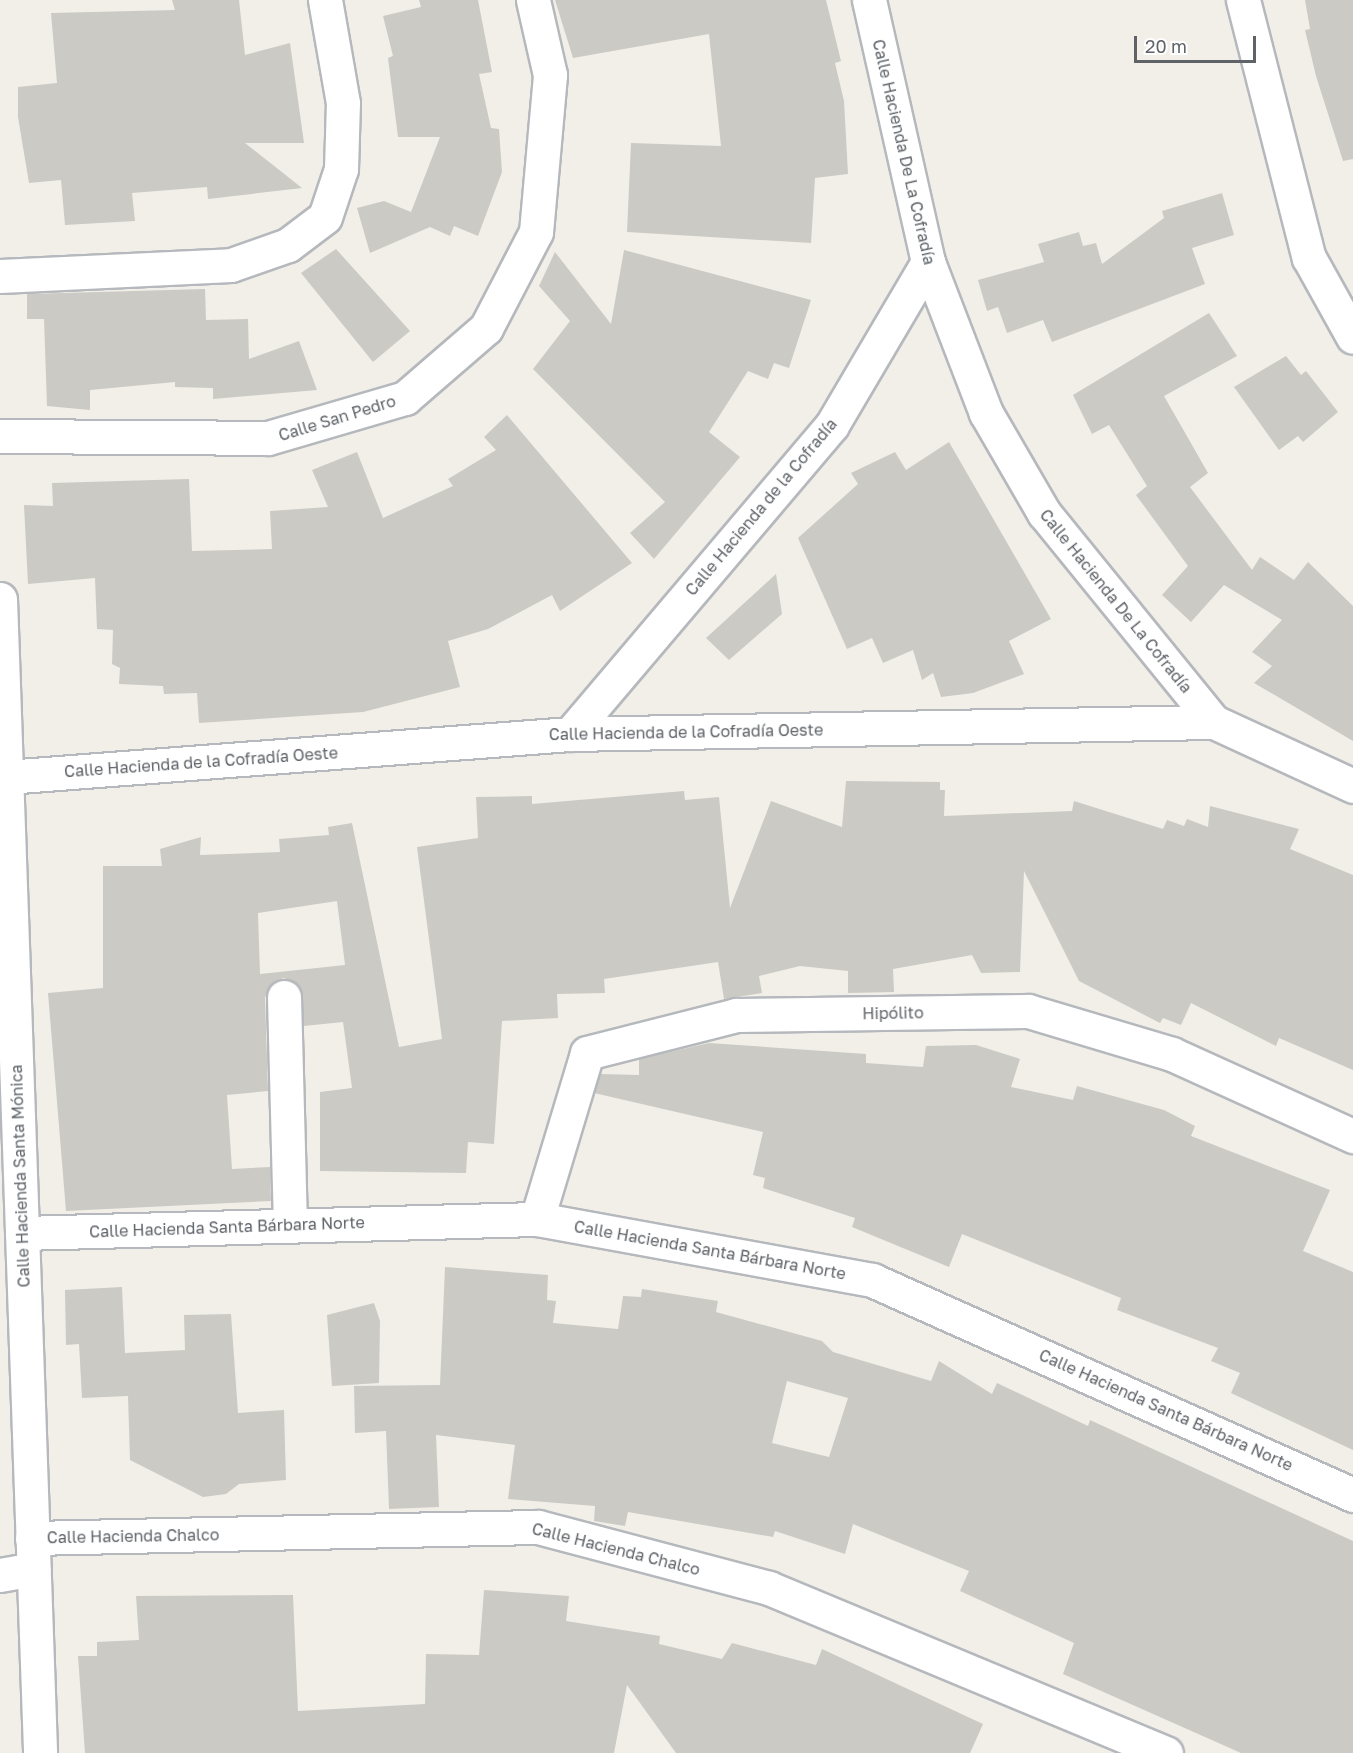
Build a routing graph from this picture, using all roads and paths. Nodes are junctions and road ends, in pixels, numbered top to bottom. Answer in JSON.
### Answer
{"nodes":[{"id":1,"x":325,"y":0,"type":"edge"},
{"id":2,"x":534,"y":0,"type":"edge"},
{"id":3,"x":869,"y":0,"type":"edge"},
{"id":4,"x":1243,"y":0,"type":"edge"},
{"id":5,"x":927,"y":262,"type":"junction"},
{"id":6,"x":0,"y":276,"type":"edge"},
{"id":7,"x":1353,"y":337,"type":"edge"},
{"id":8,"x":0,"y":436,"type":"edge"},
{"id":9,"x":0,"y":599,"type":"edge"},
{"id":10,"x":1214,"y":722,"type":"junction"},
{"id":11,"x":570,"y":734,"type":"junction"},
{"id":12,"x":6,"y":777,"type":"junction"},
{"id":13,"x":1353,"y":786,"type":"edge"},
{"id":14,"x":284,"y":997,"type":"dead end"},
{"id":15,"x":1353,"y":1136,"type":"edge"},
{"id":16,"x":537,"y":1219,"type":"junction"},
{"id":17,"x":290,"y":1226,"type":"junction"},
{"id":18,"x":22,"y":1233,"type":"junction"},
{"id":19,"x":1353,"y":1495,"type":"edge"},
{"id":20,"x":33,"y":1553,"type":"junction"},
{"id":21,"x":0,"y":1575,"type":"edge"},
{"id":22,"x":40,"y":1753,"type":"edge"},
{"id":23,"x":1166,"y":1753,"type":"edge"}],
"edges":[{"from":1,"to":6,"type":"street"},
{"from":2,"to":8,"type":"street","name":"Calle San Pedro"},
{"from":3,"to":5,"type":"street","name":"Calle Hacienda De La Cofradía"},
{"from":4,"to":7,"type":"street"},
{"from":5,"to":10,"type":"street","name":"Calle Hacienda De La Cofradía"},
{"from":5,"to":11,"type":"street","name":"Calle Hacienda de la Cofradía"},
{"from":9,"to":12,"type":"street","name":"Calle Hacienda Santa Mónica"},
{"from":10,"to":11,"type":"street","name":"Calle Hacienda de la Cofradía Oeste"},
{"from":10,"to":13,"type":"street","name":"Calle Hacienda de la Cofradía Oeste"},
{"from":11,"to":12,"type":"street","name":"Calle Hacienda de la Cofradía Oeste"},
{"from":12,"to":18,"type":"street","name":"Calle Hacienda Santa Mónica"},
{"from":14,"to":17,"type":"street"},
{"from":15,"to":16,"type":"street","name":"Hipólito"},
{"from":16,"to":17,"type":"street","name":"Calle Hacienda Santa Bárbara Norte"},
{"from":16,"to":19,"type":"street","name":"Calle Hacienda Santa Bárbara Norte"},
{"from":17,"to":18,"type":"street","name":"Calle Hacienda Santa Bárbara Norte"},
{"from":18,"to":20,"type":"street","name":"Calle Hacienda Santa Mónica"},
{"from":20,"to":21,"type":"street","name":"Calle Hacienda Chalco"},
{"from":20,"to":22,"type":"street","name":"Calle Hacienda Santa Mónica"},
{"from":20,"to":23,"type":"street","name":"Calle Hacienda Chalco"}]}
